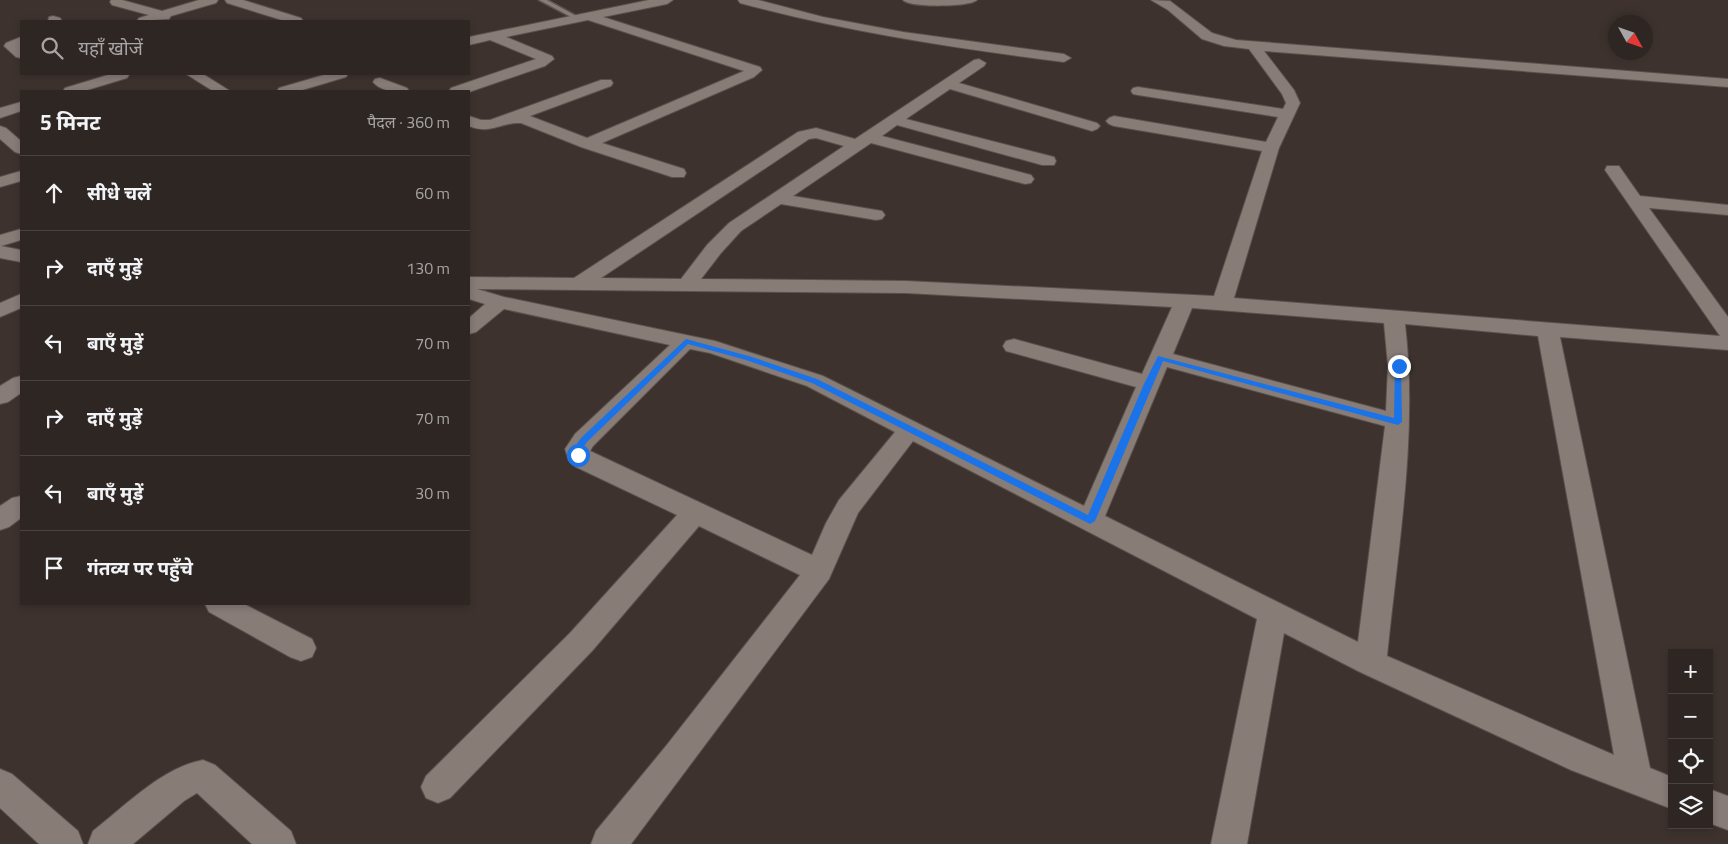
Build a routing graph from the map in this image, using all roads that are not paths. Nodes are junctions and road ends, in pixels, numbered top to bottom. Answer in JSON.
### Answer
{"nodes":[{"id":1,"x":212,"y":0,"type":"edge"},
{"id":2,"x":231,"y":0,"type":"edge"},
{"id":3,"x":542,"y":0,"type":"edge"},
{"id":4,"x":666,"y":0,"type":"edge"},
{"id":5,"x":744,"y":0,"type":"edge"},
{"id":6,"x":909,"y":0,"type":"edge"},
{"id":7,"x":970,"y":0,"type":"edge"},
{"id":8,"x":1157,"y":0,"type":"edge"},
{"id":9,"x":116,"y":2,"type":"dead end"},
{"id":10,"x":163,"y":15,"type":"junction"},
{"id":11,"x":582,"y":17,"type":"junction"},
{"id":12,"x":146,"y":20,"type":"edge"},
{"id":13,"x":180,"y":20,"type":"edge"},
{"id":14,"x":294,"y":20,"type":"edge"},
{"id":15,"x":491,"y":36,"type":"junction"},
{"id":16,"x":470,"y":41,"type":"edge"},
{"id":17,"x":20,"y":42,"type":"edge"},
{"id":18,"x":1253,"y":46,"type":"junction"},
{"id":19,"x":20,"y":54,"type":"edge"},
{"id":20,"x":20,"y":55,"type":"edge"},
{"id":21,"x":1064,"y":58,"type":"dead end"},
{"id":22,"x":7,"y":60,"type":"dead end"},
{"id":23,"x":979,"y":63,"type":"dead end"},
{"id":24,"x":122,"y":75,"type":"dead end"},
{"id":25,"x":195,"y":75,"type":"edge"},
{"id":26,"x":318,"y":76,"type":"edge"},
{"id":27,"x":380,"y":82,"type":"dead end"},
{"id":28,"x":606,"y":83,"type":"dead end"},
{"id":29,"x":1728,"y":83,"type":"edge"},
{"id":30,"x":948,"y":84,"type":"junction"},
{"id":31,"x":73,"y":90,"type":"edge"},
{"id":32,"x":221,"y":90,"type":"edge"},
{"id":33,"x":286,"y":90,"type":"edge"},
{"id":34,"x":400,"y":90,"type":"edge"},
{"id":35,"x":459,"y":90,"type":"edge"},
{"id":36,"x":1138,"y":91,"type":"dead end"},
{"id":37,"x":20,"y":106,"type":"edge"},
{"id":38,"x":0,"y":113,"type":"edge"},
{"id":39,"x":1288,"y":114,"type":"junction"},
{"id":40,"x":514,"y":117,"type":"junction"},
{"id":41,"x":894,"y":120,"type":"junction"},
{"id":42,"x":470,"y":121,"type":"edge"},
{"id":43,"x":1114,"y":121,"type":"dead end"},
{"id":44,"x":1092,"y":126,"type":"dead end"},
{"id":45,"x":0,"y":131,"type":"edge"},
{"id":46,"x":863,"y":141,"type":"junction"},
{"id":47,"x":588,"y":144,"type":"junction"},
{"id":48,"x":20,"y":148,"type":"edge"},
{"id":49,"x":1271,"y":148,"type":"junction"},
{"id":50,"x":1048,"y":161,"type":"dead end"},
{"id":51,"x":1613,"y":170,"type":"dead end"},
{"id":52,"x":678,"y":173,"type":"dead end"},
{"id":53,"x":20,"y":176,"type":"edge"},
{"id":54,"x":1025,"y":179,"type":"dead end"},
{"id":55,"x":0,"y":182,"type":"edge"},
{"id":56,"x":777,"y":198,"type":"junction"},
{"id":57,"x":1635,"y":201,"type":"junction"},
{"id":58,"x":1728,"y":210,"type":"edge"},
{"id":59,"x":876,"y":214,"type":"dead end"},
{"id":60,"x":20,"y":234,"type":"edge"},
{"id":61,"x":0,"y":242,"type":"edge"},
{"id":62,"x":0,"y":252,"type":"edge"},
{"id":63,"x":20,"y":256,"type":"edge"},
{"id":64,"x":470,"y":283,"type":"edge"},
{"id":65,"x":577,"y":286,"type":"junction"},
{"id":66,"x":686,"y":286,"type":"junction"},
{"id":67,"x":470,"y":293,"type":"edge"},
{"id":68,"x":20,"y":301,"type":"edge"},
{"id":69,"x":500,"y":302,"type":"junction"},
{"id":70,"x":1184,"y":302,"type":"junction"},
{"id":71,"x":1222,"y":303,"type":"junction"},
{"id":72,"x":0,"y":312,"type":"edge"},
{"id":73,"x":1394,"y":318,"type":"junction"},
{"id":74,"x":470,"y":327,"type":"edge"},
{"id":75,"x":1548,"y":330,"type":"junction"},
{"id":76,"x":1728,"y":332,"type":"edge"},
{"id":77,"x":686,"y":341,"type":"junction"},
{"id":78,"x":1728,"y":343,"type":"edge"},
{"id":79,"x":1014,"y":346,"type":"dead end"},
{"id":80,"x":1161,"y":358,"type":"junction"},
{"id":81,"x":20,"y":384,"type":"edge"},
{"id":82,"x":1148,"y":384,"type":"junction"},
{"id":83,"x":0,"y":397,"type":"edge"},
{"id":84,"x":1398,"y":422,"type":"junction"},
{"id":85,"x":910,"y":429,"type":"junction"},
{"id":86,"x":20,"y":506,"type":"edge"},
{"id":87,"x":694,"y":514,"type":"junction"},
{"id":88,"x":0,"y":520,"type":"edge"},
{"id":89,"x":1090,"y":521,"type":"junction"},
{"id":90,"x":819,"y":571,"type":"junction"},
{"id":91,"x":221,"y":605,"type":"edge"},
{"id":92,"x":1273,"y":613,"type":"junction"},
{"id":93,"x":301,"y":648,"type":"dead end"},
{"id":94,"x":1371,"y":663,"type":"junction"},
{"id":95,"x":1635,"y":779,"type":"junction"},
{"id":96,"x":0,"y":785,"type":"edge"},
{"id":97,"x":438,"y":787,"type":"dead end"},
{"id":98,"x":1668,"y":791,"type":"edge"},
{"id":99,"x":1713,"y":807,"type":"edge"},
{"id":100,"x":1728,"y":813,"type":"edge"},
{"id":101,"x":65,"y":844,"type":"edge"},
{"id":102,"x":106,"y":844,"type":"edge"},
{"id":103,"x":278,"y":844,"type":"edge"},
{"id":104,"x":609,"y":844,"type":"edge"},
{"id":105,"x":1229,"y":844,"type":"edge"}],
"edges":[{"from":1,"to":10,"type":"street"},
{"from":2,"to":14,"type":"street"},
{"from":3,"to":11,"type":"lane"},
{"from":4,"to":11,"type":"street"},
{"from":5,"to":21,"type":"street"},
{"from":6,"to":7,"type":"street"},
{"from":8,"to":18,"type":"street"},
{"from":9,"to":10,"type":"street"},
{"from":10,"to":12,"type":"street"},
{"from":10,"to":13,"type":"street"},
{"from":11,"to":15,"type":"street"},
{"from":11,"to":47,"type":"street"},
{"from":15,"to":16,"type":"street"},
{"from":15,"to":35,"type":"street"},
{"from":17,"to":19,"type":"street"},
{"from":18,"to":29,"type":"street"},
{"from":18,"to":39,"type":"street"},
{"from":20,"to":22,"type":"street"},
{"from":23,"to":30,"type":"street"},
{"from":24,"to":31,"type":"street"},
{"from":25,"to":32,"type":"street"},
{"from":26,"to":33,"type":"street"},
{"from":27,"to":34,"type":"street"},
{"from":28,"to":40,"type":"street"},
{"from":30,"to":41,"type":"street"},
{"from":30,"to":44,"type":"street"},
{"from":36,"to":39,"type":"street"},
{"from":37,"to":38,"type":"street"},
{"from":39,"to":49,"type":"street"},
{"from":40,"to":42,"type":"street"},
{"from":40,"to":47,"type":"street"},
{"from":41,"to":46,"type":"street"},
{"from":41,"to":50,"type":"street"},
{"from":43,"to":49,"type":"street"},
{"from":45,"to":48,"type":"street"},
{"from":46,"to":54,"type":"street"},
{"from":46,"to":56,"type":"street"},
{"from":46,"to":65,"type":"street"},
{"from":47,"to":52,"type":"street"},
{"from":49,"to":71,"type":"street"},
{"from":51,"to":57,"type":"street"},
{"from":53,"to":55,"type":"street"},
{"from":56,"to":59,"type":"street"},
{"from":56,"to":66,"type":"street"},
{"from":57,"to":58,"type":"street"},
{"from":57,"to":76,"type":"street"},
{"from":60,"to":61,"type":"street"},
{"from":62,"to":63,"type":"street"},
{"from":64,"to":65,"type":"street"},
{"from":65,"to":66,"type":"street"},
{"from":66,"to":70,"type":"street"},
{"from":67,"to":69,"type":"street"},
{"from":68,"to":72,"type":"street"},
{"from":69,"to":74,"type":"street"},
{"from":69,"to":77,"type":"street"},
{"from":70,"to":71,"type":"street"},
{"from":70,"to":80,"type":"street"},
{"from":71,"to":73,"type":"street"},
{"from":73,"to":75,"type":"street"},
{"from":73,"to":84,"type":"street"},
{"from":75,"to":78,"type":"street"},
{"from":75,"to":95,"type":"street"},
{"from":77,"to":85,"type":"street"},
{"from":77,"to":87,"type":"street"},
{"from":79,"to":82,"type":"street"},
{"from":80,"to":82,"type":"street"},
{"from":80,"to":84,"type":"street"},
{"from":81,"to":83,"type":"street"},
{"from":82,"to":89,"type":"street"},
{"from":84,"to":94,"type":"street"},
{"from":85,"to":89,"type":"street"},
{"from":85,"to":90,"type":"street"},
{"from":86,"to":88,"type":"street"},
{"from":87,"to":90,"type":"street"},
{"from":87,"to":97,"type":"street"},
{"from":89,"to":92,"type":"street"},
{"from":90,"to":104,"type":"street"},
{"from":91,"to":93,"type":"street"},
{"from":92,"to":94,"type":"street"},
{"from":92,"to":105,"type":"street"},
{"from":94,"to":95,"type":"street"},
{"from":95,"to":98,"type":"street"},
{"from":96,"to":101,"type":"street"},
{"from":99,"to":100,"type":"street"},
{"from":102,"to":103,"type":"street"}]}
